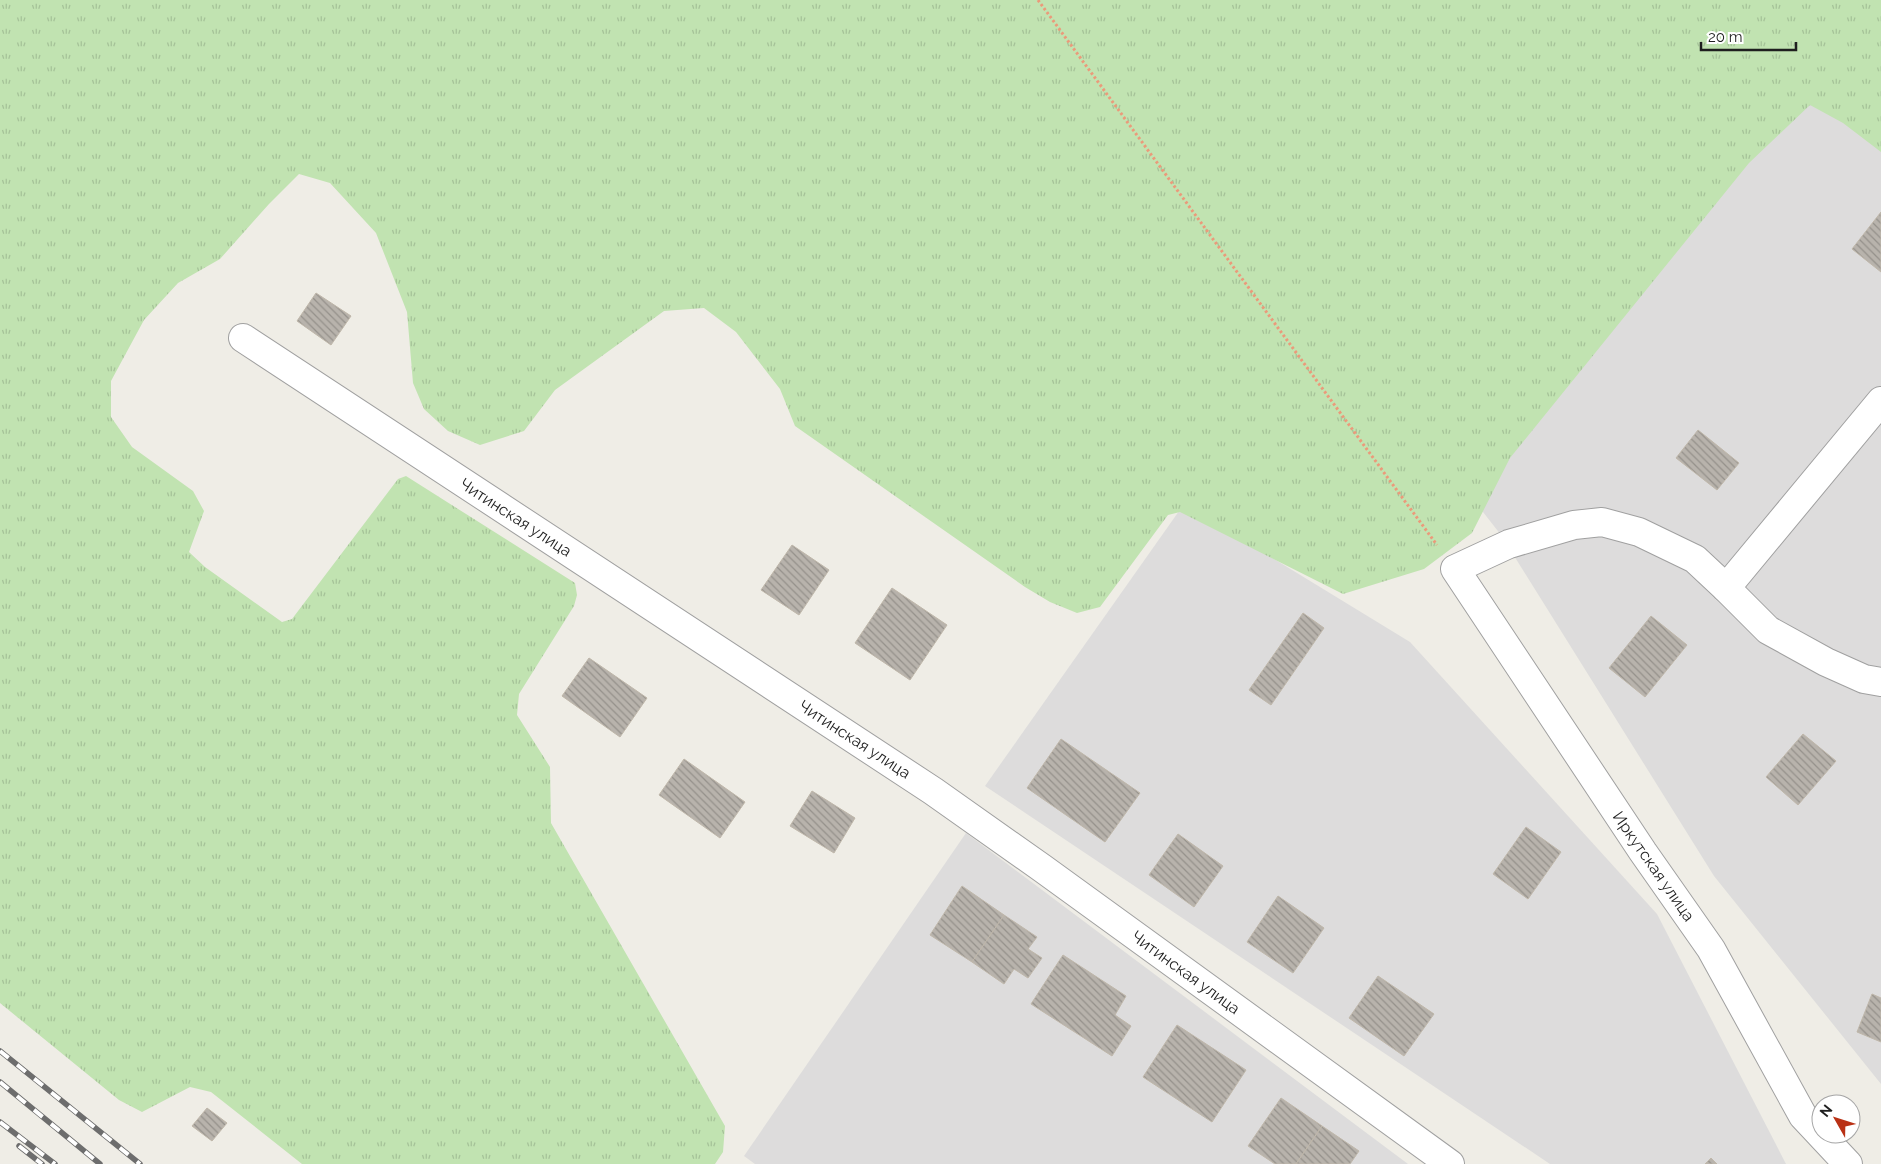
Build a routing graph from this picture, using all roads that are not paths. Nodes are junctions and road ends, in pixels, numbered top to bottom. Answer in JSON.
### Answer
{"nodes":[{"id":1,"x":243,"y":338,"type":"dead end"},
{"id":2,"x":1881,"y":401,"type":"edge"},
{"id":3,"x":1726,"y":588,"type":"junction"},
{"id":4,"x":1881,"y":682,"type":"edge"},
{"id":5,"x":1450,"y":1164,"type":"edge"},
{"id":6,"x":1848,"y":1164,"type":"edge"}],
"edges":[{"from":1,"to":5,"type":"street","name":"Читинская улица"},
{"from":2,"to":3,"type":"street"},
{"from":3,"to":4,"type":"street"},
{"from":3,"to":6,"type":"street","name":"Иркутская улица"}]}
